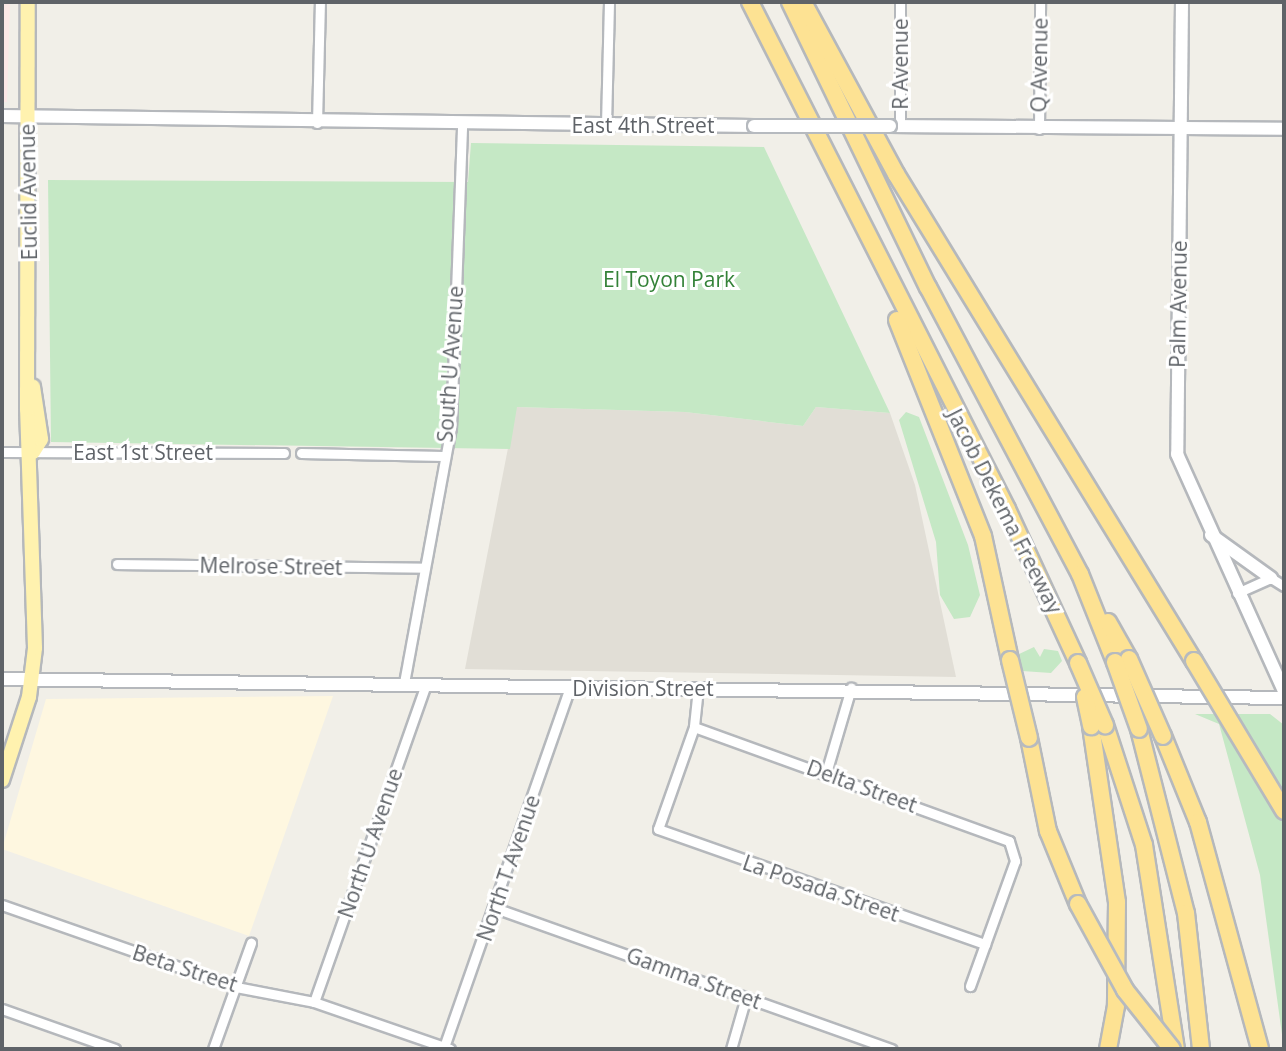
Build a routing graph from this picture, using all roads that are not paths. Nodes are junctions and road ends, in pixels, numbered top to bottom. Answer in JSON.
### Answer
{"nodes":[{"id":1,"x":29,"y":2,"type":"edge"},
{"id":2,"x":320,"y":2,"type":"edge"},
{"id":3,"x":609,"y":2,"type":"edge"},
{"id":4,"x":750,"y":2,"type":"edge"},
{"id":5,"x":790,"y":2,"type":"edge"},
{"id":6,"x":803,"y":2,"type":"edge"},
{"id":7,"x":900,"y":2,"type":"edge"},
{"id":8,"x":1040,"y":2,"type":"edge"},
{"id":9,"x":1182,"y":2,"type":"edge"},
{"id":10,"x":2,"y":117,"type":"edge"},
{"id":11,"x":27,"y":117,"type":"junction"},
{"id":12,"x":317,"y":123,"type":"junction"},
{"id":13,"x":461,"y":124,"type":"junction"},
{"id":14,"x":606,"y":125,"type":"junction"},
{"id":15,"x":895,"y":126,"type":"junction"},
{"id":16,"x":1182,"y":128,"type":"junction"},
{"id":17,"x":1038,"y":129,"type":"junction"},
{"id":18,"x":1284,"y":129,"type":"edge"},
{"id":19,"x":865,"y":239,"type":"junction"},
{"id":20,"x":2,"y":452,"type":"edge"},
{"id":21,"x":33,"y":452,"type":"junction"},
{"id":22,"x":285,"y":453,"type":"dead end"},
{"id":23,"x":301,"y":453,"type":"dead end"},
{"id":24,"x":443,"y":456,"type":"junction"},
{"id":25,"x":1211,"y":535,"type":"junction"},
{"id":26,"x":117,"y":564,"type":"dead end"},
{"id":27,"x":424,"y":568,"type":"junction"},
{"id":28,"x":1271,"y":578,"type":"junction"},
{"id":29,"x":1284,"y":586,"type":"edge"},
{"id":30,"x":1237,"y":593,"type":"junction"},
{"id":31,"x":1122,"y":661,"type":"junction"},
{"id":32,"x":2,"y":679,"type":"edge"},
{"id":33,"x":33,"y":680,"type":"junction"},
{"id":34,"x":404,"y":683,"type":"junction"},
{"id":35,"x":426,"y":684,"type":"junction"},
{"id":36,"x":570,"y":688,"type":"junction"},
{"id":37,"x":698,"y":688,"type":"junction"},
{"id":38,"x":850,"y":688,"type":"junction"},
{"id":39,"x":1284,"y":691,"type":"edge"},
{"id":40,"x":1284,"y":698,"type":"edge"},
{"id":41,"x":1098,"y":726,"type":"junction"},
{"id":42,"x":694,"y":727,"type":"junction"},
{"id":43,"x":826,"y":773,"type":"junction"},
{"id":44,"x":2,"y":780,"type":"edge"},
{"id":45,"x":1284,"y":811,"type":"edge"},
{"id":46,"x":2,"y":905,"type":"edge"},
{"id":47,"x":495,"y":908,"type":"junction"},
{"id":48,"x":251,"y":943,"type":"dead end"},
{"id":49,"x":985,"y":944,"type":"junction"},
{"id":50,"x":970,"y":986,"type":"dead end"},
{"id":51,"x":236,"y":987,"type":"junction"},
{"id":52,"x":747,"y":997,"type":"junction"},
{"id":53,"x":314,"y":1002,"type":"junction"},
{"id":54,"x":2,"y":1009,"type":"edge"},
{"id":55,"x":447,"y":1048,"type":"edge"},
{"id":56,"x":115,"y":1049,"type":"edge"},
{"id":57,"x":214,"y":1049,"type":"edge"},
{"id":58,"x":730,"y":1049,"type":"edge"},
{"id":59,"x":892,"y":1049,"type":"edge"},
{"id":60,"x":1108,"y":1049,"type":"edge"},
{"id":61,"x":1174,"y":1049,"type":"edge"},
{"id":62,"x":1201,"y":1049,"type":"edge"},
{"id":63,"x":1260,"y":1049,"type":"edge"}],
"edges":[{"from":1,"to":11,"type":"main road","name":"Euclid Avenue"},
{"from":2,"to":12,"type":"street"},
{"from":3,"to":14,"type":"street"},
{"from":4,"to":19,"type":"highway","name":"Jacob Dekema Freeway"},
{"from":5,"to":31,"type":"highway","name":"Jacob Dekema Freeway"},
{"from":6,"to":45,"type":"highway","bridge":true},
{"from":7,"to":15,"type":"street","name":"R Avenue"},
{"from":8,"to":17,"type":"street","name":"Q Avenue"},
{"from":9,"to":16,"type":"street","name":"Palm Avenue"},
{"from":10,"to":11,"type":"street","name":"East 4th Street"},
{"from":11,"to":12,"type":"street","name":"East 4th Street"},
{"from":11,"to":21,"type":"main road","name":"Euclid Avenue"},
{"from":12,"to":13,"type":"street","name":"East 4th Street"},
{"from":13,"to":14,"type":"street","name":"East 4th Street"},
{"from":13,"to":24,"type":"street","name":"South U Avenue"},
{"from":14,"to":15,"type":"street","name":"East 4th Street","bridge":true},
{"from":15,"to":17,"type":"street","name":"East 4th Street"},
{"from":16,"to":17,"type":"street","name":"East 4th Street"},
{"from":16,"to":18,"type":"street","name":"East 4th Street"},
{"from":16,"to":25,"type":"street","name":"Palm Avenue"},
{"from":19,"to":41,"type":"highway","name":"Jacob Dekema Freeway","bridge":true},
{"from":19,"to":61,"type":"highway","bridge":true},
{"from":20,"to":21,"type":"street","name":"East 1st Street"},
{"from":21,"to":22,"type":"street","name":"East 1st Street"},
{"from":21,"to":33,"type":"main road","name":"Euclid Avenue"},
{"from":23,"to":24,"type":"street"},
{"from":24,"to":27,"type":"street","name":"South U Avenue"},
{"from":25,"to":28,"type":"street"},
{"from":25,"to":30,"type":"street","name":"Palm Avenue"},
{"from":26,"to":27,"type":"street","name":"Melrose Street"},
{"from":27,"to":34,"type":"street","name":"South U Avenue"},
{"from":28,"to":29,"type":"street"},
{"from":28,"to":30,"type":"street"},
{"from":30,"to":39,"type":"street","name":"Palm Avenue"},
{"from":31,"to":62,"type":"highway","name":"Jacob Dekema Freeway","bridge":true},
{"from":31,"to":63,"type":"highway","bridge":true},
{"from":32,"to":33,"type":"street","name":"Division Street"},
{"from":33,"to":34,"type":"street","name":"Division Street"},
{"from":33,"to":44,"type":"main road","name":"Euclid Avenue"},
{"from":34,"to":35,"type":"street","name":"Division Street"},
{"from":35,"to":36,"type":"street","name":"Division Street"},
{"from":35,"to":53,"type":"street","name":"North U Avenue"},
{"from":36,"to":37,"type":"street","name":"Division Street"},
{"from":36,"to":47,"type":"street","name":"North T Avenue"},
{"from":37,"to":38,"type":"street","name":"Division Street"},
{"from":37,"to":42,"type":"street"},
{"from":38,"to":40,"type":"street","name":"Division Street"},
{"from":38,"to":43,"type":"street"},
{"from":41,"to":60,"type":"highway"},
{"from":41,"to":61,"type":"highway"},
{"from":42,"to":43,"type":"street","name":"Delta Street"},
{"from":42,"to":49,"type":"street","name":"La Posada Street"},
{"from":43,"to":49,"type":"street","name":"Delta Street"},
{"from":46,"to":51,"type":"street","name":"Beta Street"},
{"from":47,"to":52,"type":"street","name":"Gamma Street"},
{"from":47,"to":55,"type":"street","name":"North T Avenue"},
{"from":48,"to":51,"type":"street"},
{"from":49,"to":50,"type":"street"},
{"from":51,"to":53,"type":"street","name":"Beta Street"},
{"from":51,"to":57,"type":"street"},
{"from":52,"to":58,"type":"street"},
{"from":52,"to":59,"type":"street","name":"Gamma Street"},
{"from":53,"to":55,"type":"street","name":"Beta Street"},
{"from":54,"to":56,"type":"street"}]}
